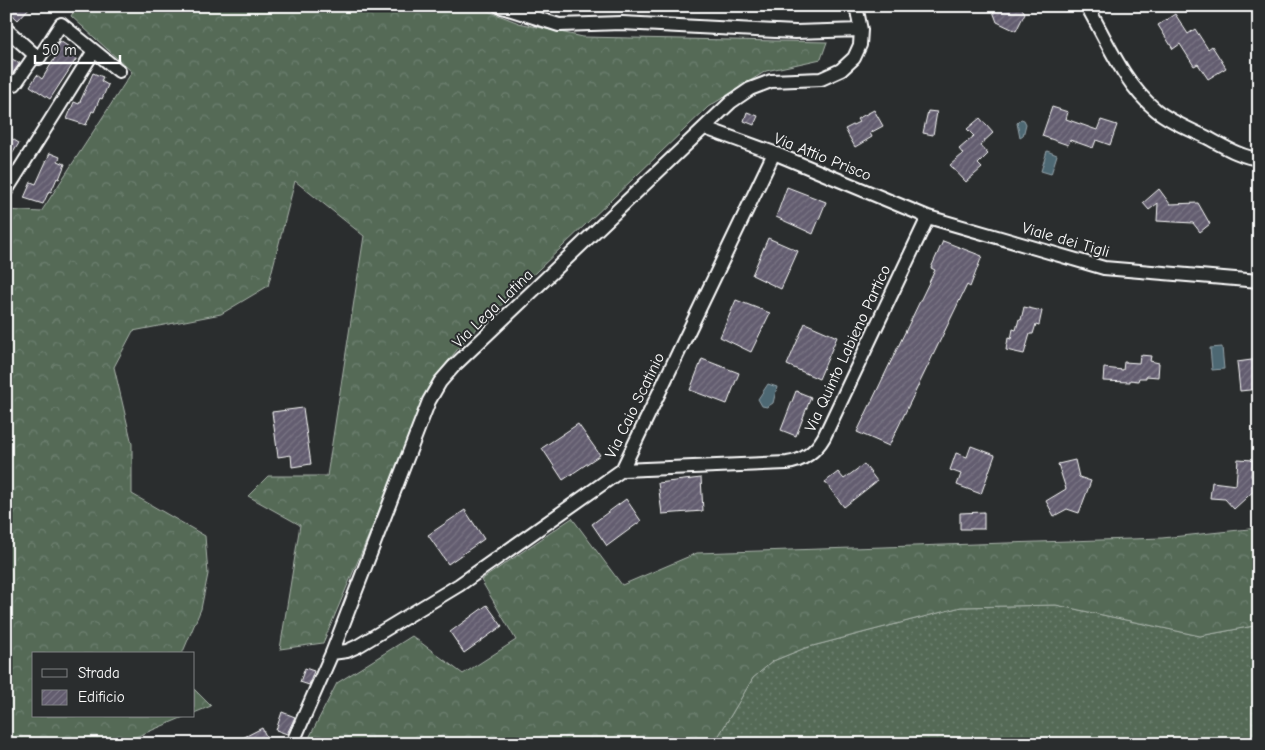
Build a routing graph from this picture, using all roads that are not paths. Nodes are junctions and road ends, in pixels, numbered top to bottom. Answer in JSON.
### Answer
{"nodes":[{"id":1,"x":499,"y":6,"type":"edge"},
{"id":2,"x":856,"y":6,"type":"edge"},
{"id":3,"x":1087,"y":6,"type":"edge"},
{"id":4,"x":6,"y":29,"type":"edge"},
{"id":5,"x":861,"y":30,"type":"junction"},
{"id":6,"x":94,"y":51,"type":"junction"},
{"id":7,"x":35,"y":56,"type":"junction"},
{"id":8,"x":119,"y":71,"type":"dead end"},
{"id":9,"x":15,"y":84,"type":"dead end"},
{"id":10,"x":705,"y":128,"type":"junction"},
{"id":11,"x":774,"y":152,"type":"junction"},
{"id":12,"x":1259,"y":159,"type":"edge"},
{"id":13,"x":6,"y":191,"type":"edge"},
{"id":14,"x":928,"y":217,"type":"junction"},
{"id":15,"x":1259,"y":281,"type":"edge"},
{"id":16,"x":622,"y":470,"type":"junction"},
{"id":17,"x":332,"y":653,"type":"junction"},
{"id":18,"x":292,"y":744,"type":"edge"}],
"edges":[{"from":1,"to":5,"type":"street"},
{"from":2,"to":5,"type":"street"},
{"from":3,"to":12,"type":"street"},
{"from":4,"to":7,"type":"street"},
{"from":5,"to":10,"type":"street","name":"Via Lega Latina"},
{"from":6,"to":7,"type":"street"},
{"from":6,"to":8,"type":"street"},
{"from":6,"to":13,"type":"street"},
{"from":7,"to":9,"type":"street"},
{"from":10,"to":11,"type":"street","name":"Via Attio Prisco"},
{"from":10,"to":17,"type":"street","name":"Via Lega Latina"},
{"from":11,"to":14,"type":"street","name":"Via Attio Prisco"},
{"from":11,"to":16,"type":"street","name":"Via Caio Scatinio"},
{"from":14,"to":15,"type":"street","name":"Viale dei Tigli"},
{"from":14,"to":16,"type":"street","name":"Via Quinto Labieno Partico"},
{"from":16,"to":17,"type":"street","name":"Via Caio Scatinio"},
{"from":17,"to":18,"type":"street","name":"Via Lega Latina"}]}
